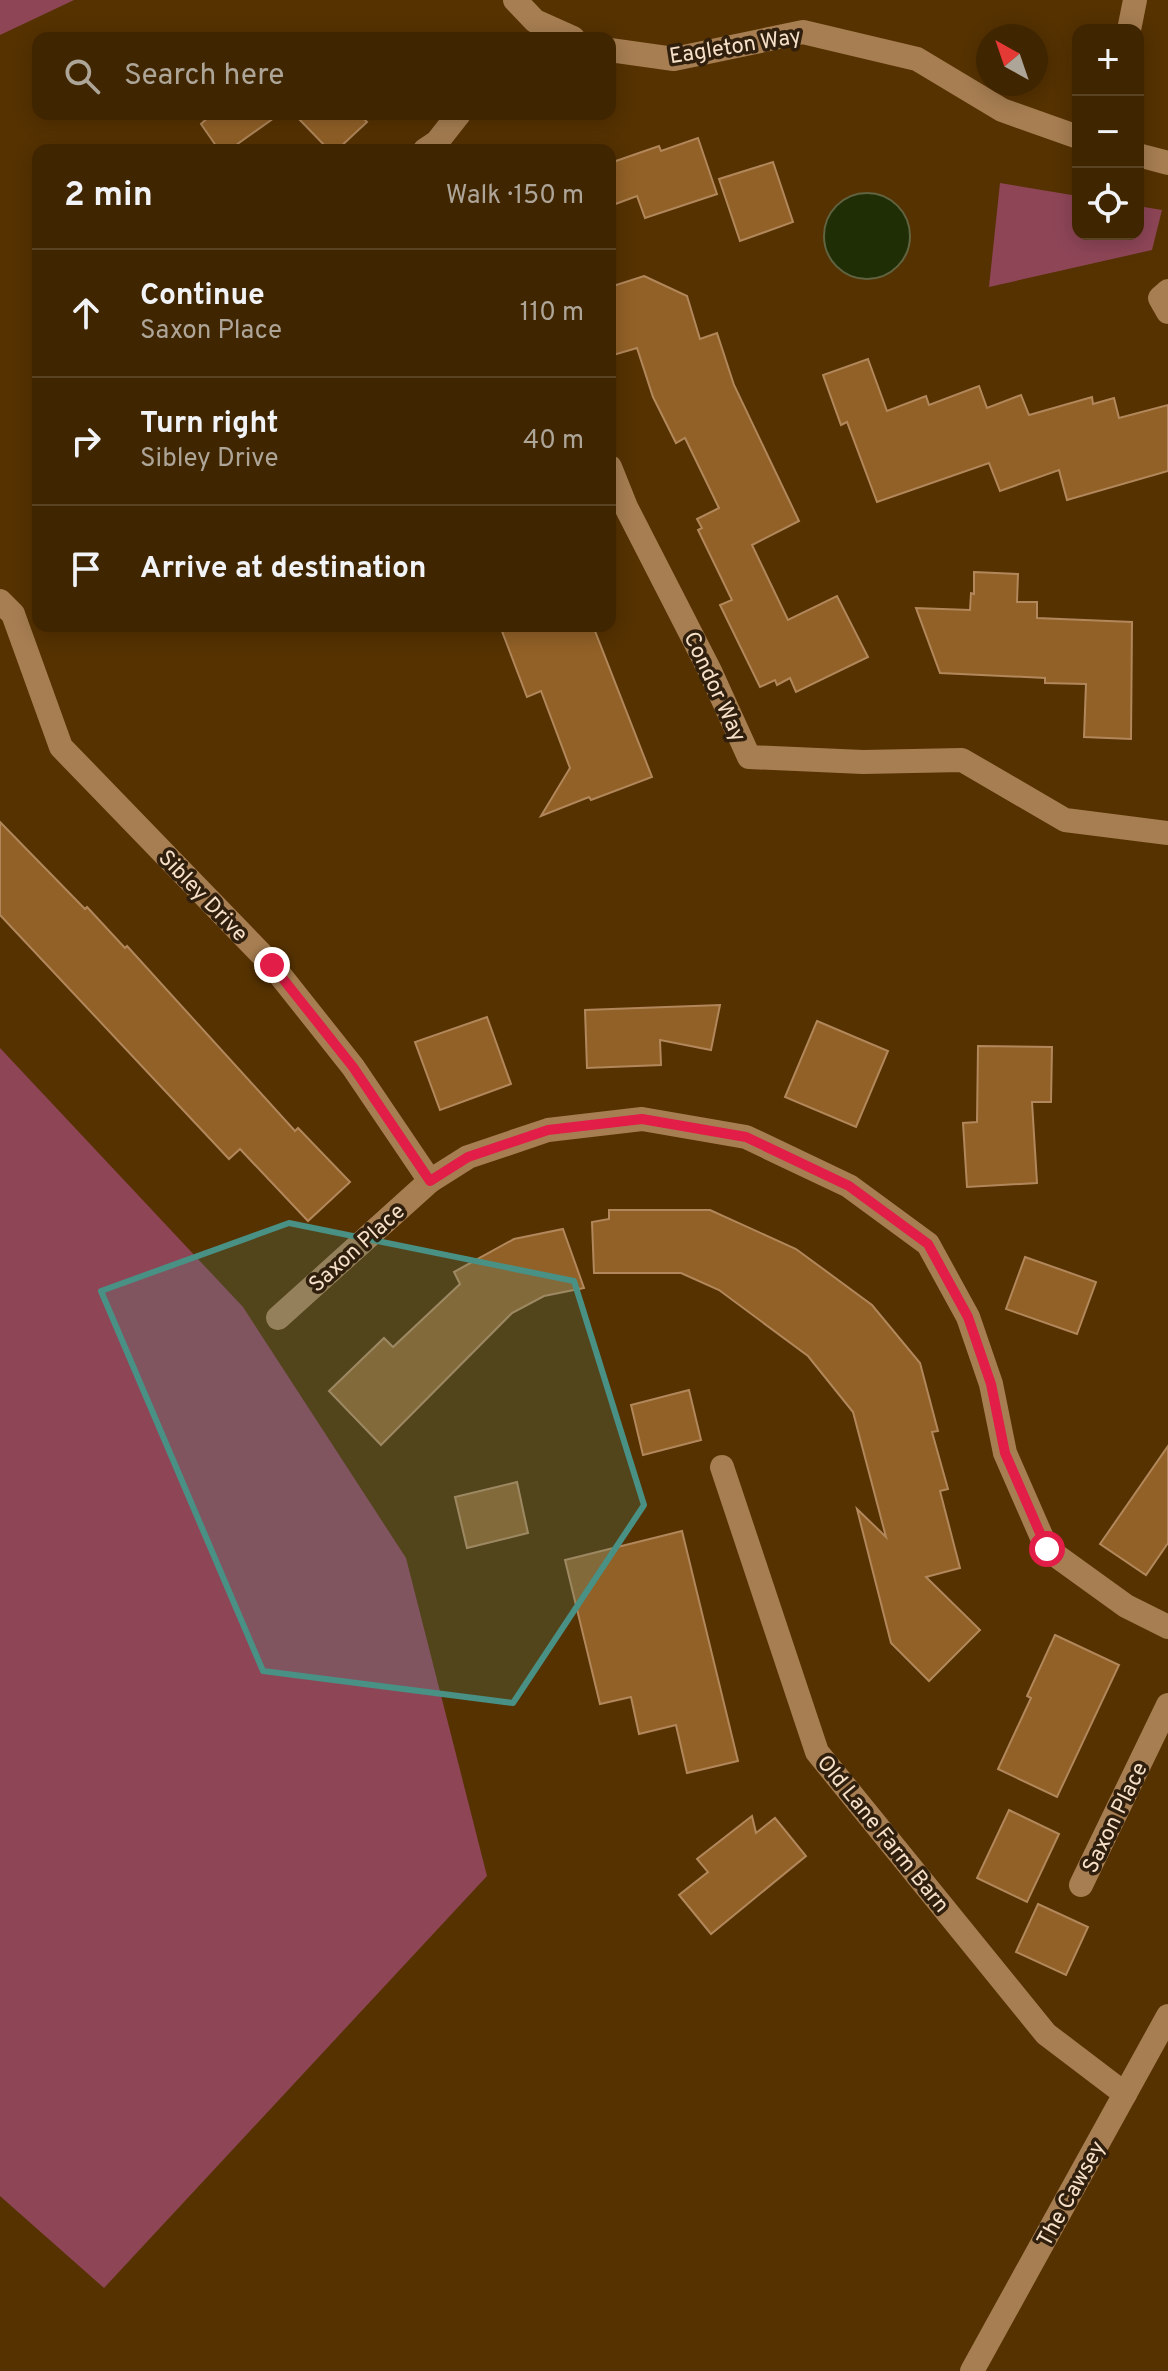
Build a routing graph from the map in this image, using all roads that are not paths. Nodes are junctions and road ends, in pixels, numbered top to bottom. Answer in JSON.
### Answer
{"nodes":[{"id":1,"x":515,"y":0,"type":"edge"},
{"id":2,"x":1135,"y":0,"type":"edge"},
{"id":3,"x":1130,"y":24,"type":"edge"},
{"id":4,"x":528,"y":29,"type":"edge"},
{"id":5,"x":616,"y":51,"type":"edge"},
{"id":6,"x":455,"y":120,"type":"edge"},
{"id":7,"x":1072,"y":135,"type":"edge"},
{"id":8,"x":437,"y":144,"type":"edge"},
{"id":9,"x":1144,"y":157,"type":"edge"},
{"id":10,"x":1168,"y":163,"type":"edge"},
{"id":11,"x":1168,"y":291,"type":"edge"},
{"id":12,"x":1168,"y":312,"type":"edge"},
{"id":13,"x":616,"y":482,"type":"edge"},
{"id":14,"x":0,"y":601,"type":"edge"},
{"id":15,"x":1168,"y":833,"type":"edge"},
{"id":16,"x":430,"y":1181,"type":"junction"},
{"id":17,"x":278,"y":1318,"type":"dead end"},
{"id":18,"x":722,"y":1467,"type":"dead end"},
{"id":19,"x":1168,"y":1627,"type":"edge"},
{"id":20,"x":1168,"y":1705,"type":"edge"},
{"id":21,"x":1081,"y":1885,"type":"dead end"},
{"id":22,"x":1168,"y":2016,"type":"edge"},
{"id":23,"x":1125,"y":2094,"type":"junction"},
{"id":24,"x":972,"y":2371,"type":"edge"}],
"edges":[{"from":1,"to":4,"type":"street"},
{"from":2,"to":3,"type":"street"},
{"from":5,"to":7,"type":"street","name":"Eagleton Way"},
{"from":6,"to":8,"type":"street"},
{"from":9,"to":10,"type":"street"},
{"from":11,"to":12,"type":"street"},
{"from":13,"to":15,"type":"street","name":"Condor Way"},
{"from":14,"to":16,"type":"street","name":"Sibley Drive"},
{"from":16,"to":17,"type":"street","name":"Saxon Place"},
{"from":16,"to":19,"type":"street","name":"Saxon Place"},
{"from":18,"to":23,"type":"street","name":"Old Lane Farm Barn"},
{"from":20,"to":21,"type":"street","name":"Saxon Place"},
{"from":22,"to":23,"type":"street","name":"The Cawsey"},
{"from":23,"to":24,"type":"street","name":"The Cawsey"}]}
